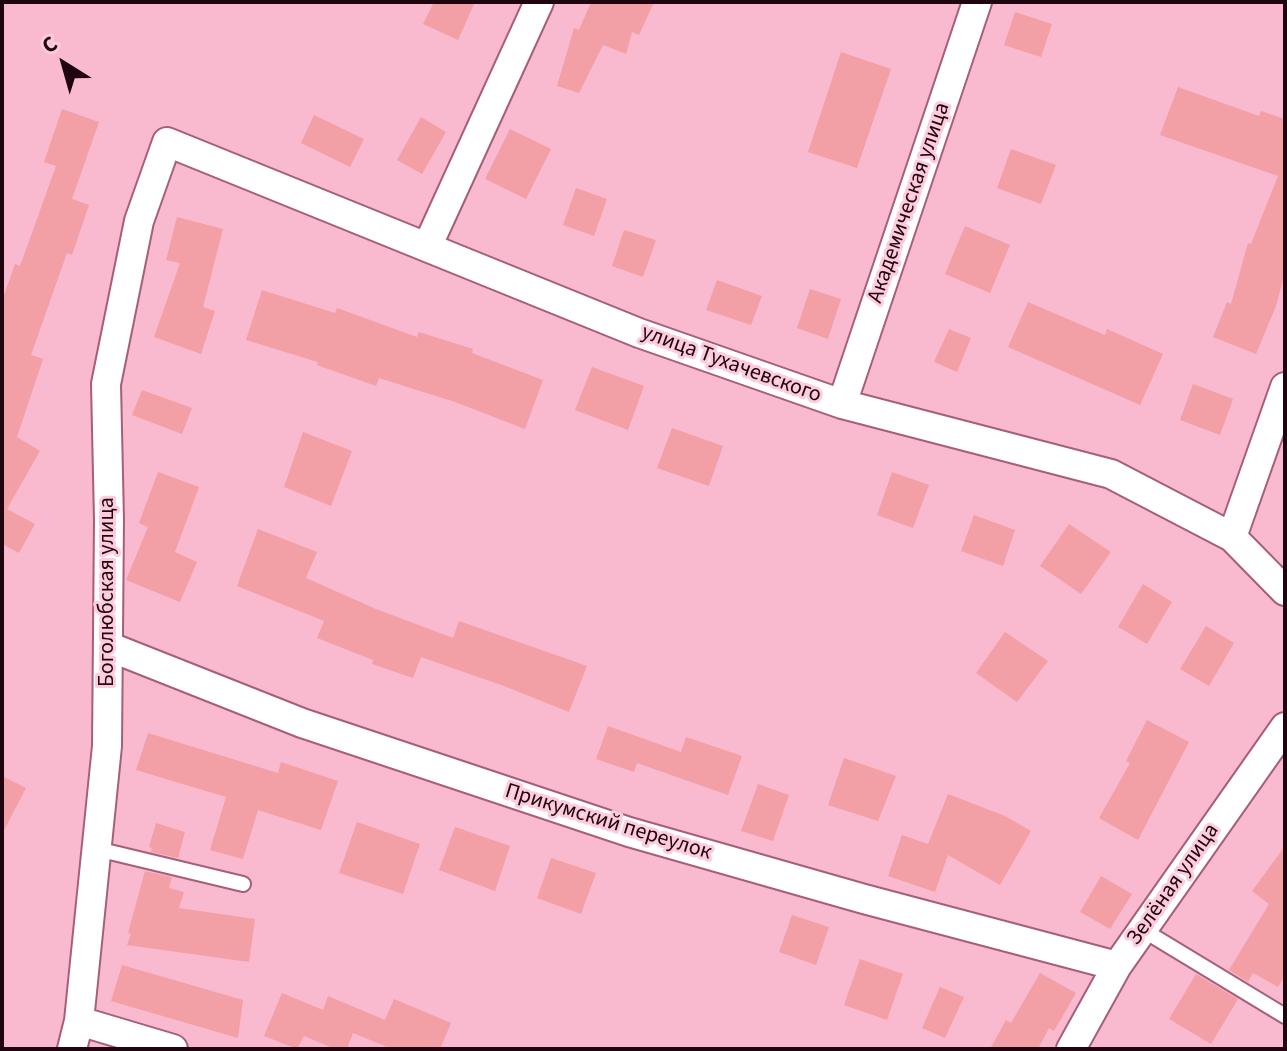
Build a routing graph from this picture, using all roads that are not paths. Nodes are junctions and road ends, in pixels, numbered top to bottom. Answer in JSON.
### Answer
{"nodes":[{"id":1,"x":539,"y":2,"type":"edge"},
{"id":2,"x":977,"y":2,"type":"edge"},
{"id":3,"x":167,"y":142,"type":"joint"},
{"id":4,"x":427,"y":247,"type":"junction"},
{"id":5,"x":1285,"y":387,"type":"edge"},
{"id":6,"x":842,"y":404,"type":"junction"},
{"id":7,"x":1232,"y":537,"type":"junction"},
{"id":8,"x":1285,"y":591,"type":"edge"},
{"id":9,"x":110,"y":647,"type":"junction"},
{"id":10,"x":1285,"y":727,"type":"edge"},
{"id":11,"x":97,"y":849,"type":"junction"},
{"id":12,"x":243,"y":884,"type":"dead end"},
{"id":13,"x":1143,"y":930,"type":"junction"},
{"id":14,"x":1117,"y":966,"type":"junction"},
{"id":15,"x":1285,"y":1016,"type":"edge"},
{"id":16,"x":79,"y":1021,"type":"junction"},
{"id":17,"x":72,"y":1049,"type":"edge"},
{"id":18,"x":173,"y":1049,"type":"edge"},
{"id":19,"x":1071,"y":1049,"type":"edge"}],
"edges":[{"from":1,"to":4,"type":"street"},
{"from":2,"to":6,"type":"street","name":"Академическая улица"},
{"from":3,"to":4,"type":"street","name":"улица Тухачевского"},
{"from":3,"to":9,"type":"street","name":"Боголюбская улица"},
{"from":4,"to":6,"type":"street","name":"улица Тухачевского"},
{"from":5,"to":7,"type":"street"},
{"from":6,"to":7,"type":"street","name":"улица Тухачевского"},
{"from":7,"to":8,"type":"street","name":"улица Тухачевского"},
{"from":9,"to":11,"type":"street","name":"Боголюбская улица"},
{"from":9,"to":14,"type":"street","name":"Прикумский переулок"},
{"from":10,"to":13,"type":"street","name":"Зелёная улица"},
{"from":11,"to":12,"type":"lane"},
{"from":11,"to":16,"type":"street","name":"Боголюбская улица"},
{"from":13,"to":14,"type":"street","name":"Зелёная улица"},
{"from":13,"to":15,"type":"lane"},
{"from":14,"to":19,"type":"street","name":"Зелёная улица"},
{"from":16,"to":17,"type":"street","name":"Боголюбская улица"},
{"from":16,"to":18,"type":"street"}]}
